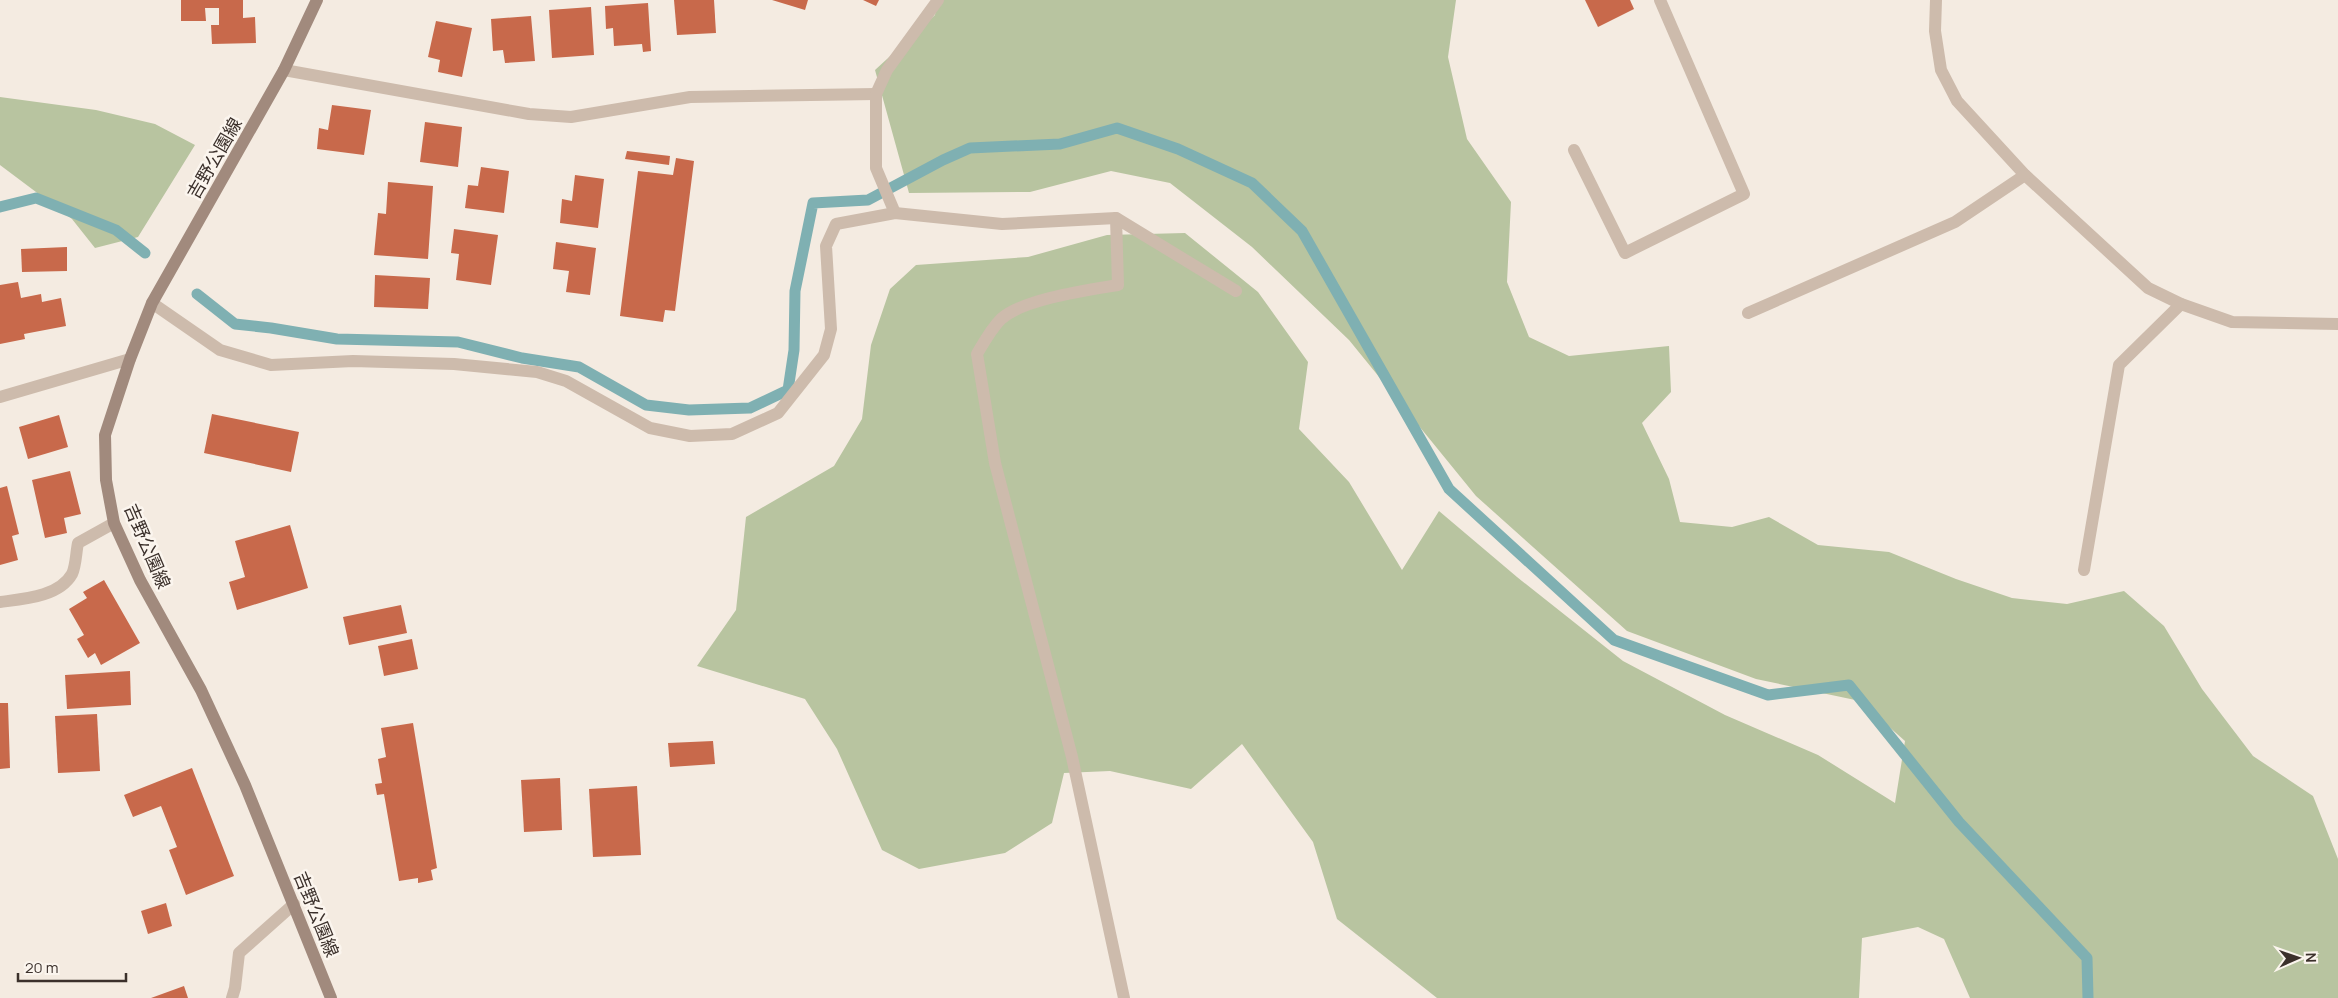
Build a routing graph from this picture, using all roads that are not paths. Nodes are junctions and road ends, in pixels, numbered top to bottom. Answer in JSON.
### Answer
{"nodes":[{"id":1,"x":317,"y":0,"type":"edge"},
{"id":2,"x":938,"y":0,"type":"edge"},
{"id":3,"x":1660,"y":0,"type":"edge"},
{"id":4,"x":1936,"y":0,"type":"edge"},
{"id":5,"x":284,"y":70,"type":"junction"},
{"id":6,"x":876,"y":94,"type":"junction"},
{"id":7,"x":1574,"y":150,"type":"dead end"},
{"id":8,"x":2025,"y":175,"type":"junction"},
{"id":9,"x":895,"y":213,"type":"junction"},
{"id":10,"x":1116,"y":218,"type":"junction"},
{"id":11,"x":1236,"y":291,"type":"dead end"},
{"id":12,"x":152,"y":303,"type":"junction"},
{"id":13,"x":2182,"y":304,"type":"junction"},
{"id":14,"x":1748,"y":313,"type":"dead end"},
{"id":15,"x":2338,"y":324,"type":"edge"},
{"id":16,"x":130,"y":360,"type":"junction"},
{"id":17,"x":0,"y":397,"type":"edge"},
{"id":18,"x":114,"y":523,"type":"junction"},
{"id":19,"x":2084,"y":570,"type":"dead end"},
{"id":20,"x":0,"y":602,"type":"edge"},
{"id":21,"x":294,"y":904,"type":"junction"},
{"id":22,"x":232,"y":998,"type":"edge"},
{"id":23,"x":331,"y":998,"type":"edge"},
{"id":24,"x":1124,"y":998,"type":"edge"}],
"edges":[{"from":1,"to":5,"type":"main road","name":"吉野公園線"},
{"from":2,"to":6,"type":"street"},
{"from":3,"to":7,"type":"street"},
{"from":4,"to":8,"type":"street"},
{"from":5,"to":6,"type":"street"},
{"from":5,"to":12,"type":"main road","name":"吉野公園線"},
{"from":6,"to":9,"type":"street"},
{"from":8,"to":13,"type":"street"},
{"from":8,"to":14,"type":"street"},
{"from":9,"to":10,"type":"street"},
{"from":9,"to":12,"type":"street"},
{"from":10,"to":11,"type":"street"},
{"from":10,"to":24,"type":"street"},
{"from":12,"to":16,"type":"main road","name":"吉野公園線"},
{"from":13,"to":15,"type":"street"},
{"from":13,"to":19,"type":"street"},
{"from":16,"to":17,"type":"street"},
{"from":16,"to":18,"type":"main road","name":"吉野公園線"},
{"from":18,"to":20,"type":"street"},
{"from":18,"to":21,"type":"main road","name":"吉野公園線"},
{"from":21,"to":22,"type":"street"},
{"from":21,"to":23,"type":"main road","name":"吉野公園線"}]}
